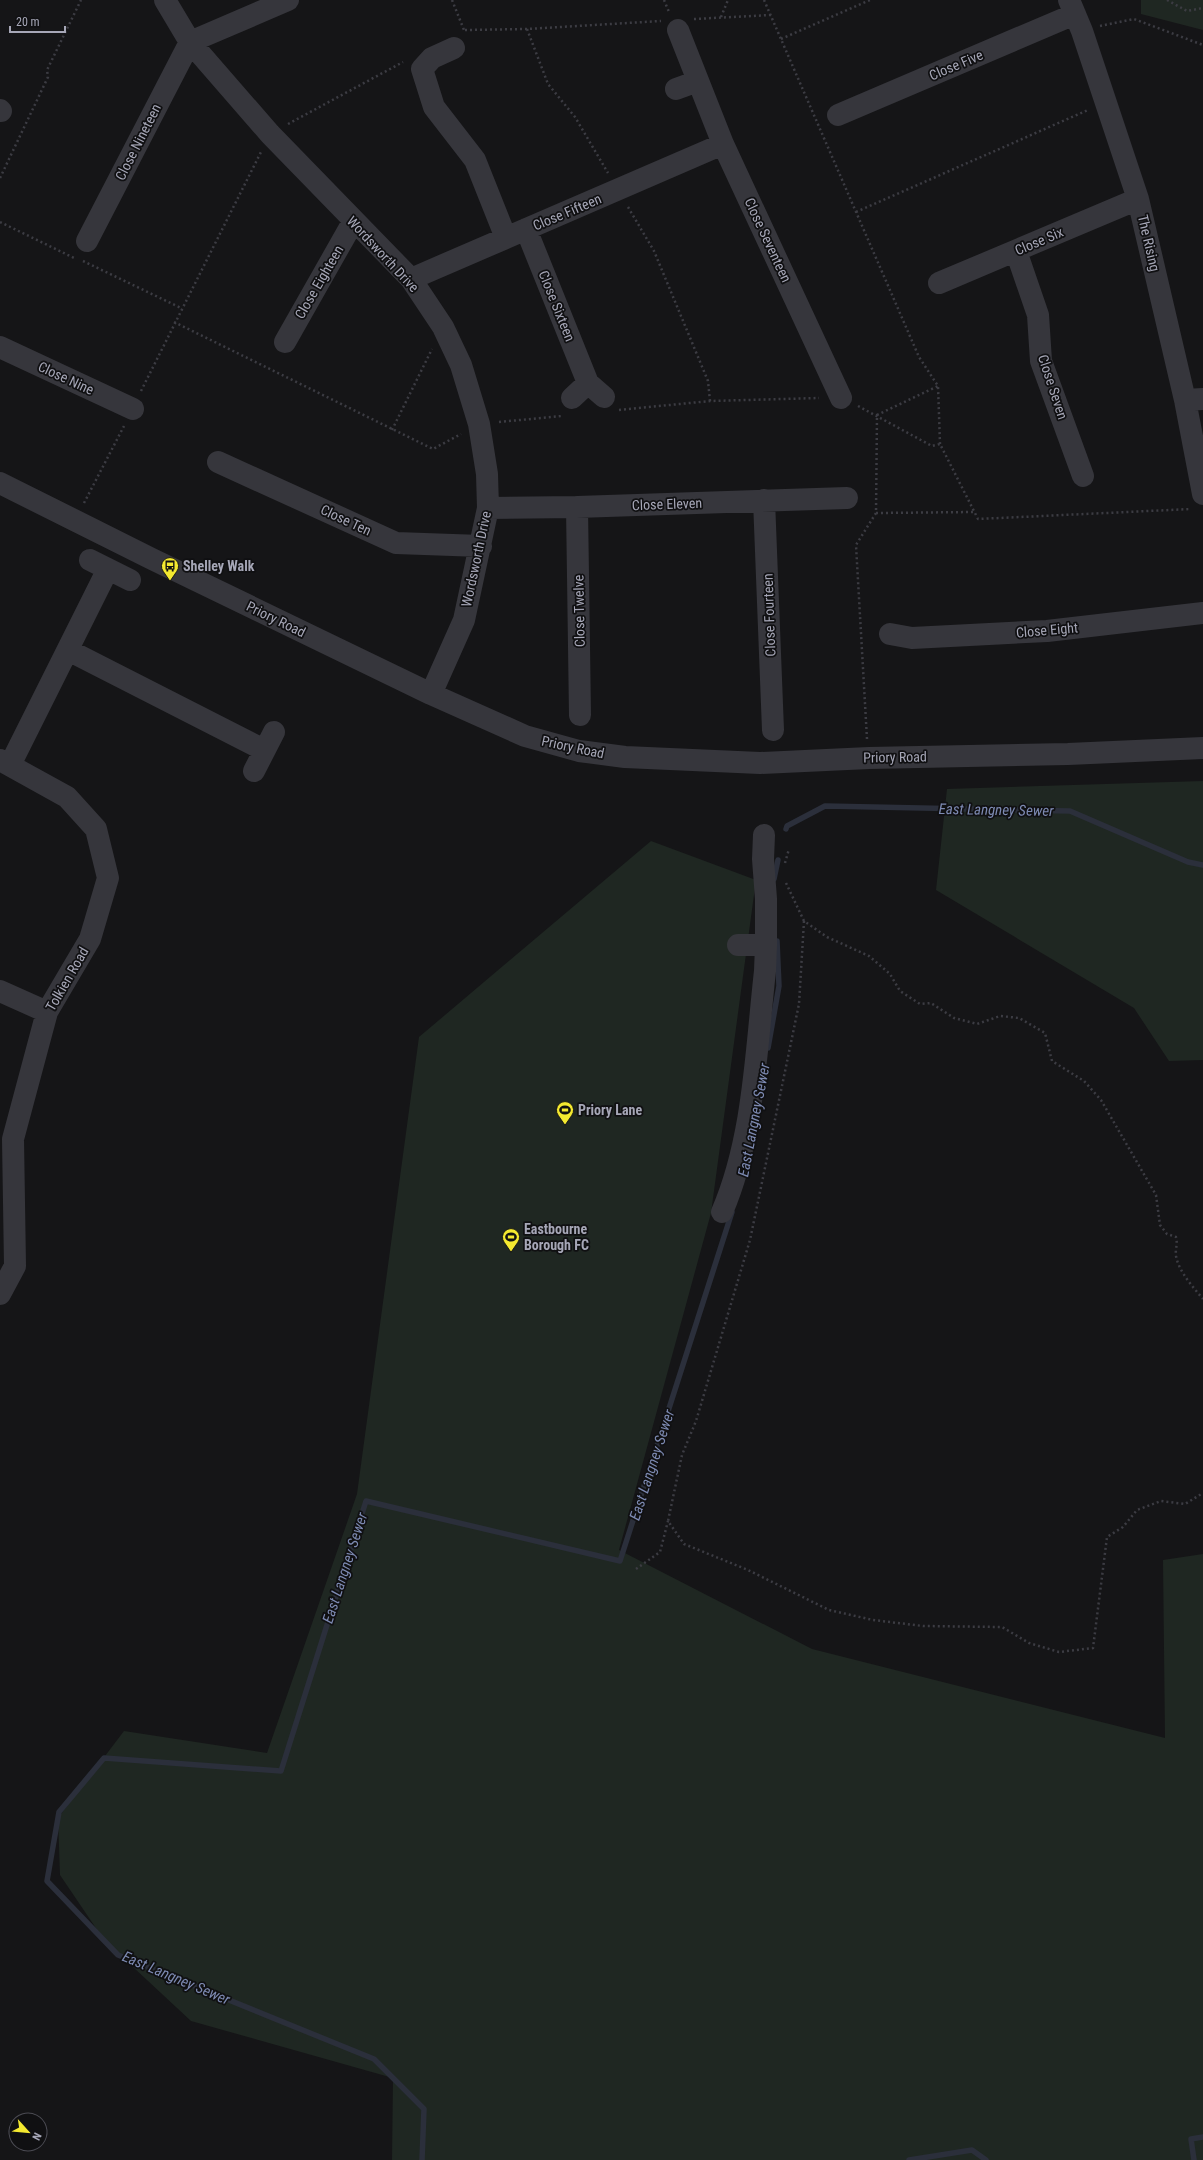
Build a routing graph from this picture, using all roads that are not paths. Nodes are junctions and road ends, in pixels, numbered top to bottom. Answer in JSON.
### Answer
{"nodes":[{"id":1,"x":165,"y":0,"type":"edge"},
{"id":2,"x":288,"y":0,"type":"edge"},
{"id":3,"x":1075,"y":15,"type":"edge"},
{"id":4,"x":678,"y":30,"type":"dead end"},
{"id":5,"x":459,"y":39,"type":"road end"},
{"id":6,"x":190,"y":42,"type":"junction"},
{"id":7,"x":698,"y":81,"type":"junction"},
{"id":8,"x":676,"y":89,"type":"dead end"},
{"id":9,"x":838,"y":115,"type":"dead end"},
{"id":10,"x":723,"y":144,"type":"junction"},
{"id":11,"x":1138,"y":199,"type":"junction"},
{"id":12,"x":354,"y":222,"type":"junction"},
{"id":13,"x":526,"y":229,"type":"junction"},
{"id":14,"x":506,"y":238,"type":"junction"},
{"id":15,"x":87,"y":241,"type":"dead end"},
{"id":16,"x":1016,"y":251,"type":"junction"},
{"id":17,"x":411,"y":279,"type":"junction"},
{"id":18,"x":939,"y":283,"type":"dead end"},
{"id":19,"x":285,"y":342,"type":"dead end"},
{"id":20,"x":0,"y":347,"type":"edge"},
{"id":21,"x":841,"y":398,"type":"road end"},
{"id":22,"x":1194,"y":400,"type":"edge"},
{"id":23,"x":568,"y":407,"type":"road end"},
{"id":24,"x":133,"y":409,"type":"dead end"},
{"id":25,"x":218,"y":462,"type":"dead end"},
{"id":26,"x":1083,"y":476,"type":"dead end"},
{"id":27,"x":0,"y":483,"type":"edge"},
{"id":28,"x":847,"y":498,"type":"dead end"},
{"id":29,"x":764,"y":500,"type":"junction"},
{"id":30,"x":1199,"y":501,"type":"edge"},
{"id":31,"x":577,"y":507,"type":"junction"},
{"id":32,"x":488,"y":508,"type":"junction"},
{"id":33,"x":481,"y":546,"type":"junction"},
{"id":34,"x":130,"y":580,"type":"dead end"},
{"id":35,"x":1203,"y":613,"type":"edge"},
{"id":36,"x":890,"y":634,"type":"dead end"},
{"id":37,"x":68,"y":650,"type":"junction"},
{"id":38,"x":431,"y":694,"type":"junction"},
{"id":39,"x":580,"y":715,"type":"dead end"},
{"id":40,"x":773,"y":730,"type":"dead end"},
{"id":41,"x":1203,"y":748,"type":"edge"},
{"id":42,"x":5,"y":762,"type":"edge"},
{"id":43,"x":254,"y":771,"type":"dead end"},
{"id":44,"x":764,"y":835,"type":"dead end"},
{"id":45,"x":738,"y":945,"type":"dead end"},
{"id":46,"x":766,"y":945,"type":"junction"},
{"id":47,"x":0,"y":990,"type":"edge"},
{"id":48,"x":47,"y":1012,"type":"junction"},
{"id":49,"x":722,"y":1212,"type":"dead end"},
{"id":50,"x":0,"y":1294,"type":"edge"}],
"edges":[{"from":1,"to":6,"type":"street","name":"Wordsworth Drive"},
{"from":2,"to":6,"type":"street"},
{"from":3,"to":9,"type":"street","name":"Close Five"},
{"from":3,"to":11,"type":"street","name":"The Rising"},
{"from":4,"to":7,"type":"street","name":"Close Seventeen"},
{"from":5,"to":14,"type":"street"},
{"from":6,"to":12,"type":"street","name":"Wordsworth Drive"},
{"from":6,"to":15,"type":"street","name":"Close Nineteen"},
{"from":7,"to":8,"type":"street"},
{"from":7,"to":10,"type":"street","name":"Close Seventeen"},
{"from":10,"to":13,"type":"street","name":"Close Fifteen"},
{"from":10,"to":21,"type":"street","name":"Close Seventeen"},
{"from":11,"to":16,"type":"street","name":"Close Six"},
{"from":11,"to":22,"type":"street","name":"The Rising"},
{"from":12,"to":17,"type":"street","name":"Wordsworth Drive"},
{"from":12,"to":19,"type":"street","name":"Close Eighteen"},
{"from":13,"to":14,"type":"street","name":"Close Fifteen"},
{"from":13,"to":23,"type":"street","name":"Close Sixteen"},
{"from":14,"to":17,"type":"street","name":"Close Fifteen"},
{"from":16,"to":18,"type":"street","name":"Close Six"},
{"from":16,"to":26,"type":"street","name":"Close Seven"},
{"from":17,"to":32,"type":"street","name":"Wordsworth Drive"},
{"from":20,"to":24,"type":"street","name":"Close Nine"},
{"from":22,"to":30,"type":"street","name":"The Rising"},
{"from":25,"to":33,"type":"street","name":"Close Ten"},
{"from":27,"to":38,"type":"street","name":"Priory Road"},
{"from":28,"to":29,"type":"street","name":"Close Eleven"},
{"from":29,"to":31,"type":"street","name":"Close Eleven"},
{"from":29,"to":40,"type":"street","name":"Close Fourteen"},
{"from":31,"to":32,"type":"street","name":"Close Eleven"},
{"from":31,"to":39,"type":"street","name":"Close Twelve"},
{"from":32,"to":33,"type":"street","name":"Wordsworth Drive"},
{"from":33,"to":38,"type":"street","name":"Wordsworth Drive"},
{"from":34,"to":37,"type":"street"},
{"from":35,"to":36,"type":"street","name":"Close Eight"},
{"from":37,"to":42,"type":"street"},
{"from":37,"to":43,"type":"street"},
{"from":38,"to":41,"type":"street","name":"Priory Road"},
{"from":42,"to":48,"type":"street","name":"Tolkien Road"},
{"from":44,"to":46,"type":"street"},
{"from":45,"to":46,"type":"street"},
{"from":46,"to":49,"type":"street"},
{"from":47,"to":48,"type":"street"},
{"from":48,"to":50,"type":"street","name":"Tolkien Road"}]}
